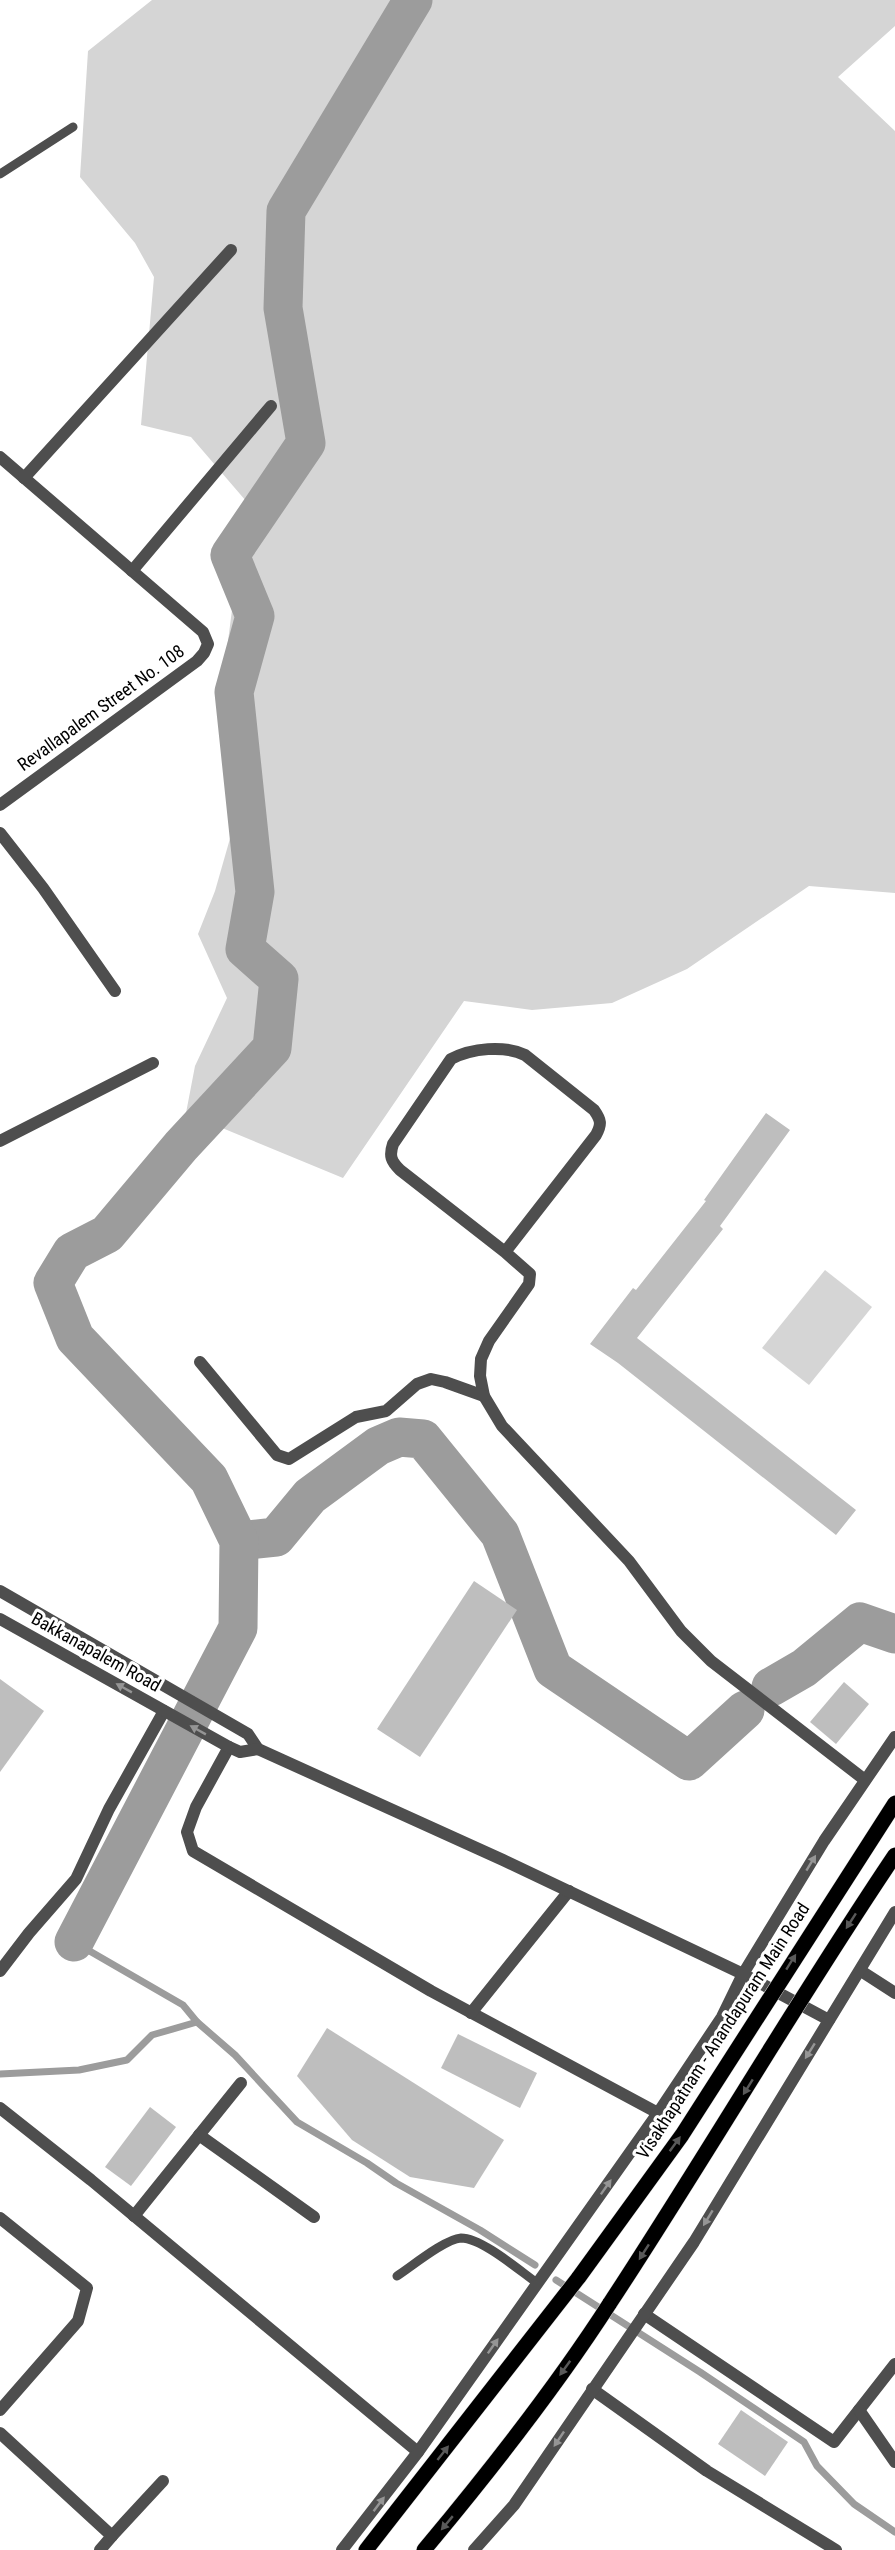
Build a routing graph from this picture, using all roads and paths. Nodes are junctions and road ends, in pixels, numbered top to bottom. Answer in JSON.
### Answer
{"nodes":[{"id":1,"x":73,"y":127,"type":"dead end"},
{"id":2,"x":0,"y":174,"type":"edge"},
{"id":3,"x":231,"y":250,"type":"dead end"},
{"id":4,"x":271,"y":406,"type":"dead end"},
{"id":5,"x":0,"y":457,"type":"edge"},
{"id":6,"x":24,"y":478,"type":"junction"},
{"id":7,"x":132,"y":571,"type":"junction"},
{"id":8,"x":0,"y":805,"type":"edge"},
{"id":9,"x":0,"y":833,"type":"edge"},
{"id":10,"x":115,"y":992,"type":"dead end"},
{"id":11,"x":153,"y":1063,"type":"dead end"},
{"id":12,"x":0,"y":1141,"type":"edge"},
{"id":13,"x":505,"y":1252,"type":"junction"},
{"id":14,"x":200,"y":1362,"type":"dead end"},
{"id":15,"x":484,"y":1396,"type":"junction"},
{"id":16,"x":0,"y":1591,"type":"edge"},
{"id":17,"x":0,"y":1619,"type":"edge"},
{"id":18,"x":169,"y":1714,"type":"junction"},
{"id":19,"x":895,"y":1737,"type":"edge"},
{"id":20,"x":225,"y":1745,"type":"junction"},
{"id":21,"x":258,"y":1749,"type":"junction"},
{"id":22,"x":865,"y":1780,"type":"junction"},
{"id":23,"x":895,"y":1803,"type":"edge"},
{"id":24,"x":895,"y":1855,"type":"edge"},
{"id":25,"x":569,"y":1892,"type":"junction"},
{"id":26,"x":895,"y":1912,"type":"edge"},
{"id":27,"x":0,"y":1971,"type":"edge"},
{"id":28,"x":861,"y":1971,"type":"junction"},
{"id":29,"x":743,"y":1974,"type":"junction"},
{"id":30,"x":895,"y":1993,"type":"edge"},
{"id":31,"x":471,"y":2013,"type":"junction"},
{"id":32,"x":829,"y":2020,"type":"junction"},
{"id":33,"x":241,"y":2083,"type":"dead end"},
{"id":34,"x":0,"y":2108,"type":"edge"},
{"id":35,"x":658,"y":2113,"type":"junction"},
{"id":36,"x":199,"y":2134,"type":"junction"},
{"id":37,"x":134,"y":2216,"type":"junction"},
{"id":38,"x":314,"y":2217,"type":"dead end"},
{"id":39,"x":0,"y":2218,"type":"edge"},
{"id":40,"x":397,"y":2276,"type":"dead end"},
{"id":41,"x":537,"y":2283,"type":"junction"},
{"id":42,"x":641,"y":2318,"type":"junction"},
{"id":43,"x":895,"y":2364,"type":"edge"},
{"id":44,"x":592,"y":2389,"type":"junction"},
{"id":45,"x":0,"y":2410,"type":"edge"},
{"id":46,"x":859,"y":2410,"type":"junction"},
{"id":47,"x":0,"y":2433,"type":"edge"},
{"id":48,"x":418,"y":2452,"type":"junction"},
{"id":49,"x":895,"y":2462,"type":"edge"},
{"id":50,"x":163,"y":2481,"type":"dead end"},
{"id":51,"x":112,"y":2536,"type":"junction"},
{"id":52,"x":100,"y":2550,"type":"edge"},
{"id":53,"x":342,"y":2550,"type":"edge"},
{"id":54,"x":366,"y":2550,"type":"edge"},
{"id":55,"x":424,"y":2550,"type":"edge"},
{"id":56,"x":474,"y":2550,"type":"edge"},
{"id":57,"x":836,"y":2550,"type":"edge"}],
"edges":[{"from":1,"to":2,"type":"lane"},
{"from":3,"to":6,"type":"street"},
{"from":4,"to":7,"type":"street"},
{"from":5,"to":6,"type":"street"},
{"from":6,"to":7,"type":"street"},
{"from":7,"to":8,"type":"street","name":"Revallapalem Street No. 108"},
{"from":9,"to":10,"type":"street"},
{"from":11,"to":12,"type":"street"},
{"from":13,"to":13,"type":"street"},
{"from":13,"to":15,"type":"street"},
{"from":14,"to":15,"type":"street"},
{"from":15,"to":22,"type":"street"},
{"from":16,"to":21,"type":"street"},
{"from":18,"to":17,"type":"street","name":"Bakkanapalem Road","one_way":true},
{"from":20,"to":18,"type":"street","name":"Bakkanapalem Road","one_way":true},
{"from":18,"to":27,"type":"street"},
{"from":19,"to":22,"type":"street"},
{"from":20,"to":21,"type":"street"},
{"from":20,"to":31,"type":"street"},
{"from":21,"to":25,"type":"street"},
{"from":29,"to":22,"type":"street","one_way":true},
{"from":54,"to":23,"type":"main road","name":"Visakhapatnam - Anandapuram Main Road","one_way":true,"bridge":true},
{"from":24,"to":55,"type":"main road","one_way":true,"bridge":true},
{"from":25,"to":29,"type":"street"},
{"from":25,"to":31,"type":"street"},
{"from":26,"to":28,"type":"street"},
{"from":28,"to":30,"type":"street"},
{"from":28,"to":32,"type":"street"},
{"from":29,"to":32,"type":"street"},
{"from":29,"to":35,"type":"street"},
{"from":31,"to":35,"type":"street"},
{"from":32,"to":42,"type":"street","one_way":true},
{"from":33,"to":36,"type":"street"},
{"from":34,"to":37,"type":"street"},
{"from":41,"to":35,"type":"street","one_way":true},
{"from":36,"to":37,"type":"street"},
{"from":36,"to":38,"type":"street"},
{"from":37,"to":48,"type":"street"},
{"from":39,"to":45,"type":"street"},
{"from":40,"to":41,"type":"lane"},
{"from":48,"to":41,"type":"street","one_way":true},
{"from":42,"to":44,"type":"street"},
{"from":42,"to":46,"type":"street"},
{"from":43,"to":46,"type":"street"},
{"from":44,"to":56,"type":"street","one_way":true},
{"from":44,"to":57,"type":"street"},
{"from":46,"to":49,"type":"street"},
{"from":47,"to":51,"type":"street"},
{"from":53,"to":48,"type":"street","one_way":true},
{"from":50,"to":51,"type":"street"},
{"from":51,"to":52,"type":"street"}]}
